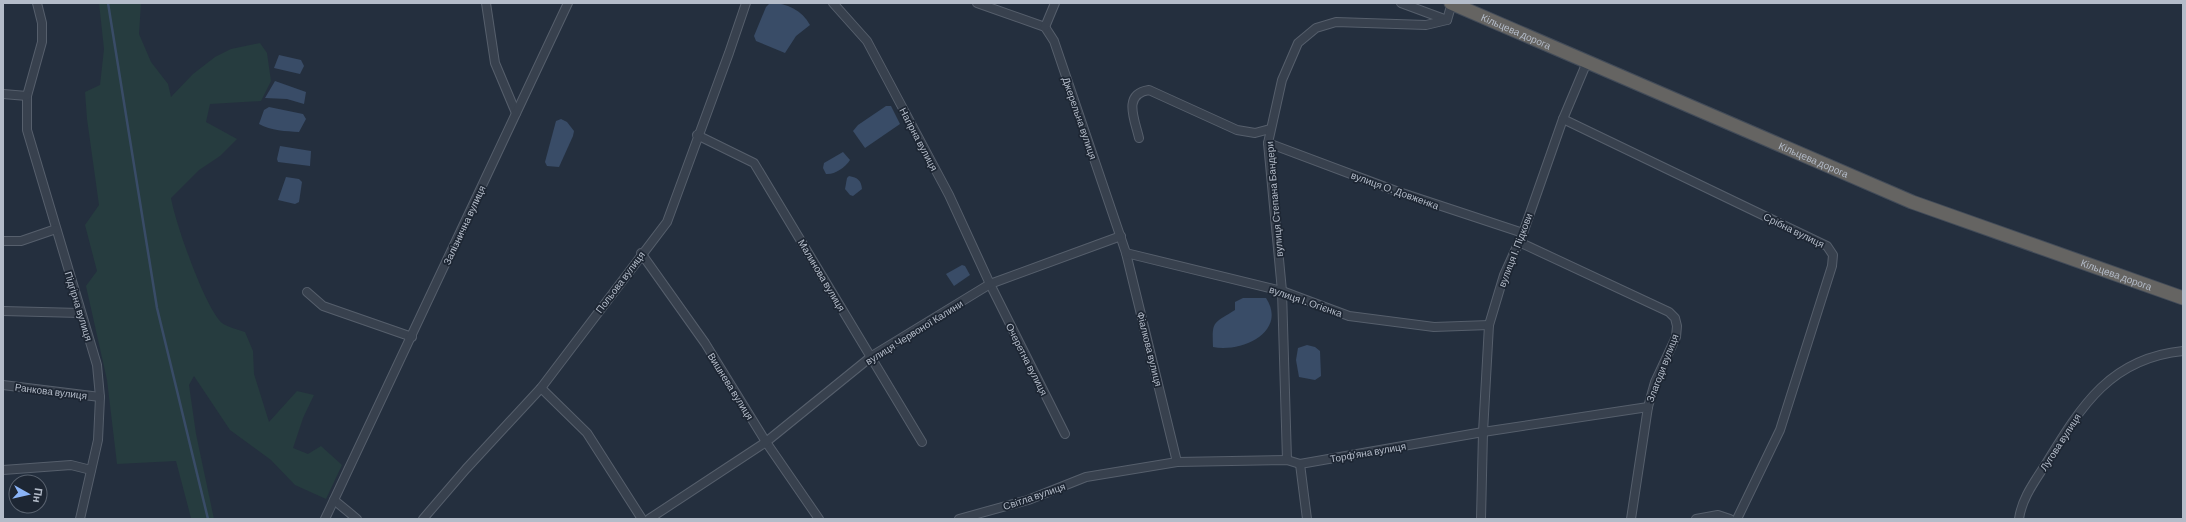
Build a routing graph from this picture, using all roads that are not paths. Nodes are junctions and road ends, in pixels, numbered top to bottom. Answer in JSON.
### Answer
{"nodes":[{"id":1,"x":37,"y":3,"type":"edge"},
{"id":2,"x":486,"y":3,"type":"edge"},
{"id":3,"x":568,"y":3,"type":"edge"},
{"id":4,"x":746,"y":3,"type":"edge"},
{"id":5,"x":833,"y":3,"type":"edge"},
{"id":6,"x":977,"y":3,"type":"edge"},
{"id":7,"x":1056,"y":3,"type":"edge"},
{"id":8,"x":1401,"y":3,"type":"edge"},
{"id":9,"x":1452,"y":3,"type":"edge"},
{"id":10,"x":1447,"y":20,"type":"junction"},
{"id":11,"x":1045,"y":27,"type":"junction"},
{"id":12,"x":1587,"y":62,"type":"junction"},
{"id":13,"x":3,"y":94,"type":"edge"},
{"id":14,"x":27,"y":96,"type":"junction"},
{"id":15,"x":516,"y":113,"type":"junction"},
{"id":16,"x":1563,"y":118,"type":"junction"},
{"id":17,"x":1270,"y":129,"type":"junction"},
{"id":18,"x":698,"y":135,"type":"junction"},
{"id":19,"x":1139,"y":138,"type":"dead end"},
{"id":20,"x":1268,"y":143,"type":"junction"},
{"id":21,"x":56,"y":230,"type":"junction"},
{"id":22,"x":1523,"y":233,"type":"junction"},
{"id":23,"x":1121,"y":236,"type":"junction"},
{"id":24,"x":3,"y":241,"type":"edge"},
{"id":25,"x":1519,"y":242,"type":"junction"},
{"id":26,"x":641,"y":253,"type":"junction"},
{"id":27,"x":1126,"y":254,"type":"junction"},
{"id":28,"x":990,"y":284,"type":"junction"},
{"id":29,"x":1282,"y":291,"type":"junction"},
{"id":30,"x":307,"y":292,"type":"dead end"},
{"id":31,"x":2183,"y":298,"type":"edge"},
{"id":32,"x":3,"y":311,"type":"edge"},
{"id":33,"x":80,"y":313,"type":"junction"},
{"id":34,"x":1489,"y":325,"type":"junction"},
{"id":35,"x":412,"y":337,"type":"junction"},
{"id":36,"x":2183,"y":351,"type":"edge"},
{"id":37,"x":872,"y":356,"type":"junction"},
{"id":38,"x":3,"y":385,"type":"edge"},
{"id":39,"x":541,"y":388,"type":"junction"},
{"id":40,"x":100,"y":397,"type":"junction"},
{"id":41,"x":1648,"y":407,"type":"junction"},
{"id":42,"x":1483,"y":432,"type":"junction"},
{"id":43,"x":1065,"y":434,"type":"dead end"},
{"id":44,"x":766,"y":442,"type":"junction"},
{"id":45,"x":922,"y":442,"type":"dead end"},
{"id":46,"x":1287,"y":460,"type":"junction"},
{"id":47,"x":1177,"y":462,"type":"junction"},
{"id":48,"x":1300,"y":464,"type":"junction"},
{"id":49,"x":3,"y":470,"type":"edge"},
{"id":50,"x":91,"y":470,"type":"junction"},
{"id":51,"x":1086,"y":477,"type":"joint"},
{"id":52,"x":334,"y":500,"type":"junction"},
{"id":53,"x":80,"y":519,"type":"edge"},
{"id":54,"x":325,"y":519,"type":"edge"},
{"id":55,"x":357,"y":519,"type":"edge"},
{"id":56,"x":423,"y":519,"type":"edge"},
{"id":57,"x":642,"y":519,"type":"edge"},
{"id":58,"x":649,"y":519,"type":"edge"},
{"id":59,"x":820,"y":519,"type":"edge"},
{"id":60,"x":959,"y":519,"type":"edge"},
{"id":61,"x":1307,"y":519,"type":"edge"},
{"id":62,"x":1481,"y":519,"type":"edge"},
{"id":63,"x":1631,"y":519,"type":"edge"},
{"id":64,"x":1696,"y":519,"type":"edge"},
{"id":65,"x":1730,"y":519,"type":"edge"},
{"id":66,"x":1737,"y":519,"type":"edge"},
{"id":67,"x":2019,"y":519,"type":"edge"}],
"edges":[{"from":1,"to":14,"type":"street","name":"Підгірна вулиця"},
{"from":2,"to":15,"type":"street"},
{"from":3,"to":15,"type":"street","name":"Залізнична вулиця"},
{"from":4,"to":18,"type":"street","name":"Польова вулиця"},
{"from":5,"to":28,"type":"street","name":"Нагірна вулиця"},
{"from":6,"to":11,"type":"street"},
{"from":7,"to":11,"type":"street"},
{"from":8,"to":10,"type":"street"},
{"from":9,"to":10,"type":"street"},
{"from":9,"to":12,"type":"highway","name":"Кільцева дорога"},
{"from":10,"to":17,"type":"street","name":"вулиця Степана Бандери"},
{"from":11,"to":23,"type":"street","name":"Джерельна вулиця"},
{"from":12,"to":16,"type":"street","name":"вулиця І. Підкови"},
{"from":12,"to":31,"type":"highway","name":"Кільцева дорога"},
{"from":13,"to":14,"type":"street"},
{"from":14,"to":21,"type":"street","name":"Підгірна вулиця"},
{"from":15,"to":35,"type":"street","name":"Залізнична вулиця"},
{"from":16,"to":22,"type":"street","name":"вулиця І. Підкови"},
{"from":16,"to":66,"type":"street","name":"Срібна вулиця"},
{"from":17,"to":19,"type":"street"},
{"from":17,"to":20,"type":"street","name":"вулиця Степана Бандери"},
{"from":18,"to":26,"type":"street","name":"Польова вулиця"},
{"from":18,"to":37,"type":"street","name":"Малинова вулиця"},
{"from":20,"to":22,"type":"street","name":"вулиця О. Довженка"},
{"from":20,"to":29,"type":"street","name":"вулиця Степана Бандери"},
{"from":21,"to":24,"type":"street"},
{"from":21,"to":33,"type":"street","name":"Підгірна вулиця"},
{"from":22,"to":25,"type":"street","name":"вулиця І. Підкови"},
{"from":23,"to":27,"type":"street","name":"Фіалкова вулиця"},
{"from":23,"to":28,"type":"street","name":"вулиця Червоної Калини"},
{"from":25,"to":34,"type":"street","name":"вулиця І. Підкови"},
{"from":25,"to":41,"type":"street","name":"Злагоди вулиця"},
{"from":26,"to":39,"type":"street","name":"Польова вулиця"},
{"from":26,"to":44,"type":"street","name":"Вишнева вулиця"},
{"from":27,"to":29,"type":"street","name":"вулиця І. Огієнка"},
{"from":27,"to":47,"type":"street","name":"Фіалкова вулиця"},
{"from":28,"to":37,"type":"street","name":"вулиця Червоної Калини"},
{"from":28,"to":43,"type":"street","name":"Очеретна вулиця"},
{"from":29,"to":34,"type":"street","name":"вулиця І. Огієнка"},
{"from":29,"to":46,"type":"street","name":"вулиця Степана Бандери"},
{"from":30,"to":35,"type":"street"},
{"from":32,"to":33,"type":"street"},
{"from":33,"to":40,"type":"street","name":"Підгірна вулиця"},
{"from":34,"to":42,"type":"street","name":"вулиця І. Підкови"},
{"from":35,"to":52,"type":"street","name":"Залізнична вулиця"},
{"from":36,"to":67,"type":"street","name":"Лугова вулиця"},
{"from":37,"to":44,"type":"street","name":"вулиця Червоної Калини"},
{"from":37,"to":45,"type":"street","name":"Малинова вулиця"},
{"from":38,"to":40,"type":"street","name":"Ранкова вулиця"},
{"from":39,"to":56,"type":"street","name":"Польова вулиця"},
{"from":39,"to":57,"type":"street"},
{"from":40,"to":50,"type":"street","name":"Підгірна вулиця"},
{"from":41,"to":42,"type":"street","name":"Торф'яна вулиця"},
{"from":41,"to":63,"type":"street","name":"Злагоди вулиця"},
{"from":42,"to":48,"type":"street","name":"Торф'яна вулиця"},
{"from":42,"to":62,"type":"street","name":"вулиця І. Підкови"},
{"from":44,"to":58,"type":"street","name":"вулиця Червоної Калини"},
{"from":44,"to":59,"type":"street","name":"Вишнева вулиця"},
{"from":46,"to":47,"type":"street","name":"Торф'яна вулиця"},
{"from":46,"to":48,"type":"street","name":"Торф'яна вулиця"},
{"from":47,"to":51,"type":"street","name":"Торф'яна вулиця"},
{"from":48,"to":61,"type":"street"},
{"from":49,"to":50,"type":"street"},
{"from":50,"to":53,"type":"street","name":"Підгірна вулиця"},
{"from":51,"to":60,"type":"street","name":"Світла вулиця"},
{"from":52,"to":54,"type":"street","name":"Залізнична вулиця"},
{"from":52,"to":55,"type":"street"},
{"from":64,"to":65,"type":"street"}]}
